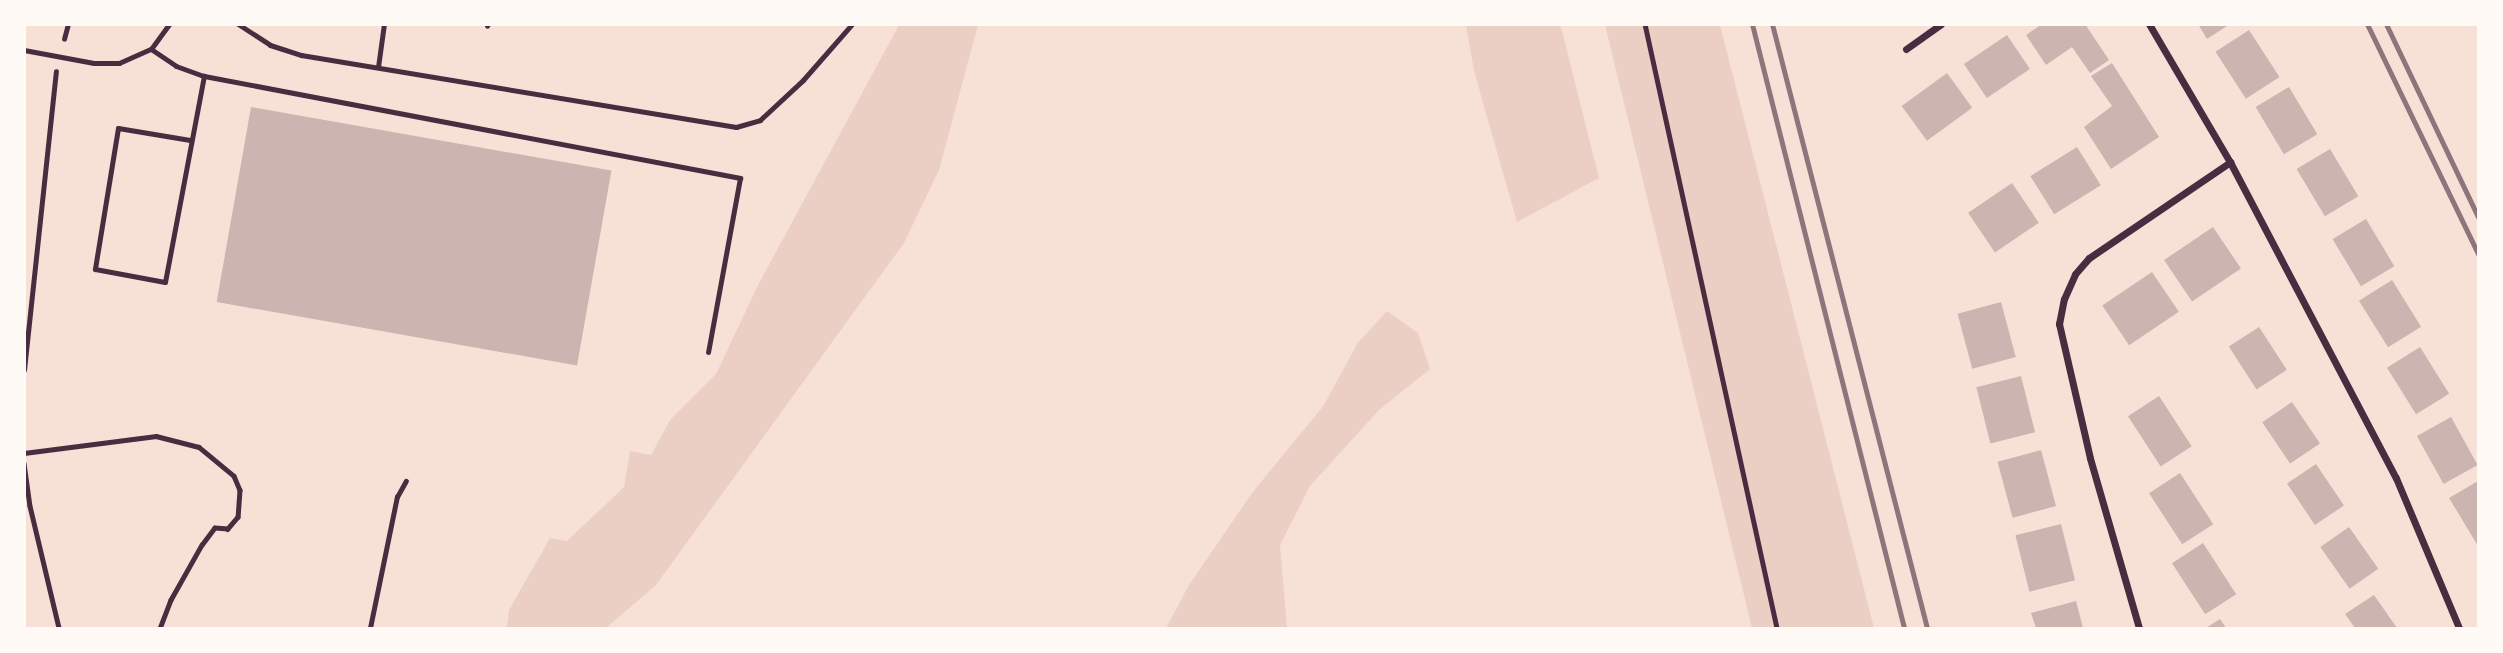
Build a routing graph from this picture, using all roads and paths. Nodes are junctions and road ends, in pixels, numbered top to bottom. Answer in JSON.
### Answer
{"nodes":[{"id":1,"x":68,"y":24,"type":"edge"},
{"id":2,"x":169,"y":24,"type":"edge"},
{"id":3,"x":238,"y":24,"type":"edge"},
{"id":4,"x":384,"y":24,"type":"edge"},
{"id":5,"x":852,"y":24,"type":"edge"},
{"id":6,"x":1645,"y":24,"type":"edge"},
{"id":7,"x":1941,"y":24,"type":"edge"},
{"id":8,"x":2149,"y":24,"type":"edge"},
{"id":9,"x":1906,"y":49,"type":"dead end"},
{"id":10,"x":24,"y":50,"type":"edge"},
{"id":11,"x":152,"y":50,"type":"junction"},
{"id":12,"x":59,"y":57,"type":"junction"},
{"id":13,"x":378,"y":67,"type":"junction"},
{"id":14,"x":204,"y":76,"type":"junction"},
{"id":15,"x":190,"y":140,"type":"junction"},
{"id":16,"x":2230,"y":162,"type":"junction"},
{"id":17,"x":708,"y":352,"type":"dead end"},
{"id":18,"x":24,"y":370,"type":"edge"},
{"id":19,"x":24,"y":453,"type":"edge"},
{"id":20,"x":24,"y":463,"type":"edge"},
{"id":21,"x":406,"y":481,"type":"dead end"},
{"id":22,"x":60,"y":628,"type":"edge"},
{"id":23,"x":160,"y":628,"type":"edge"},
{"id":24,"x":370,"y":628,"type":"edge"},
{"id":25,"x":1777,"y":628,"type":"edge"},
{"id":26,"x":2139,"y":628,"type":"edge"},
{"id":27,"x":2459,"y":628,"type":"edge"}],
"edges":[{"from":1,"to":12,"type":"path"},
{"from":2,"to":11,"type":"lane"},
{"from":3,"to":13,"type":"lane"},
{"from":4,"to":13,"type":"lane"},
{"from":5,"to":13,"type":"lane"},
{"from":6,"to":25,"type":"path"},
{"from":7,"to":9,"type":"street"},
{"from":8,"to":16,"type":"street"},
{"from":10,"to":12,"type":"lane"},
{"from":11,"to":12,"type":"lane"},
{"from":11,"to":14,"type":"lane"},
{"from":12,"to":18,"type":"path"},
{"from":14,"to":15,"type":"lane"},
{"from":14,"to":17,"type":"lane"},
{"from":15,"to":15,"type":"lane"},
{"from":16,"to":26,"type":"street"},
{"from":16,"to":27,"type":"street"},
{"from":19,"to":23,"type":"path"},
{"from":20,"to":22,"type":"path"},
{"from":21,"to":24,"type":"path"}]}
